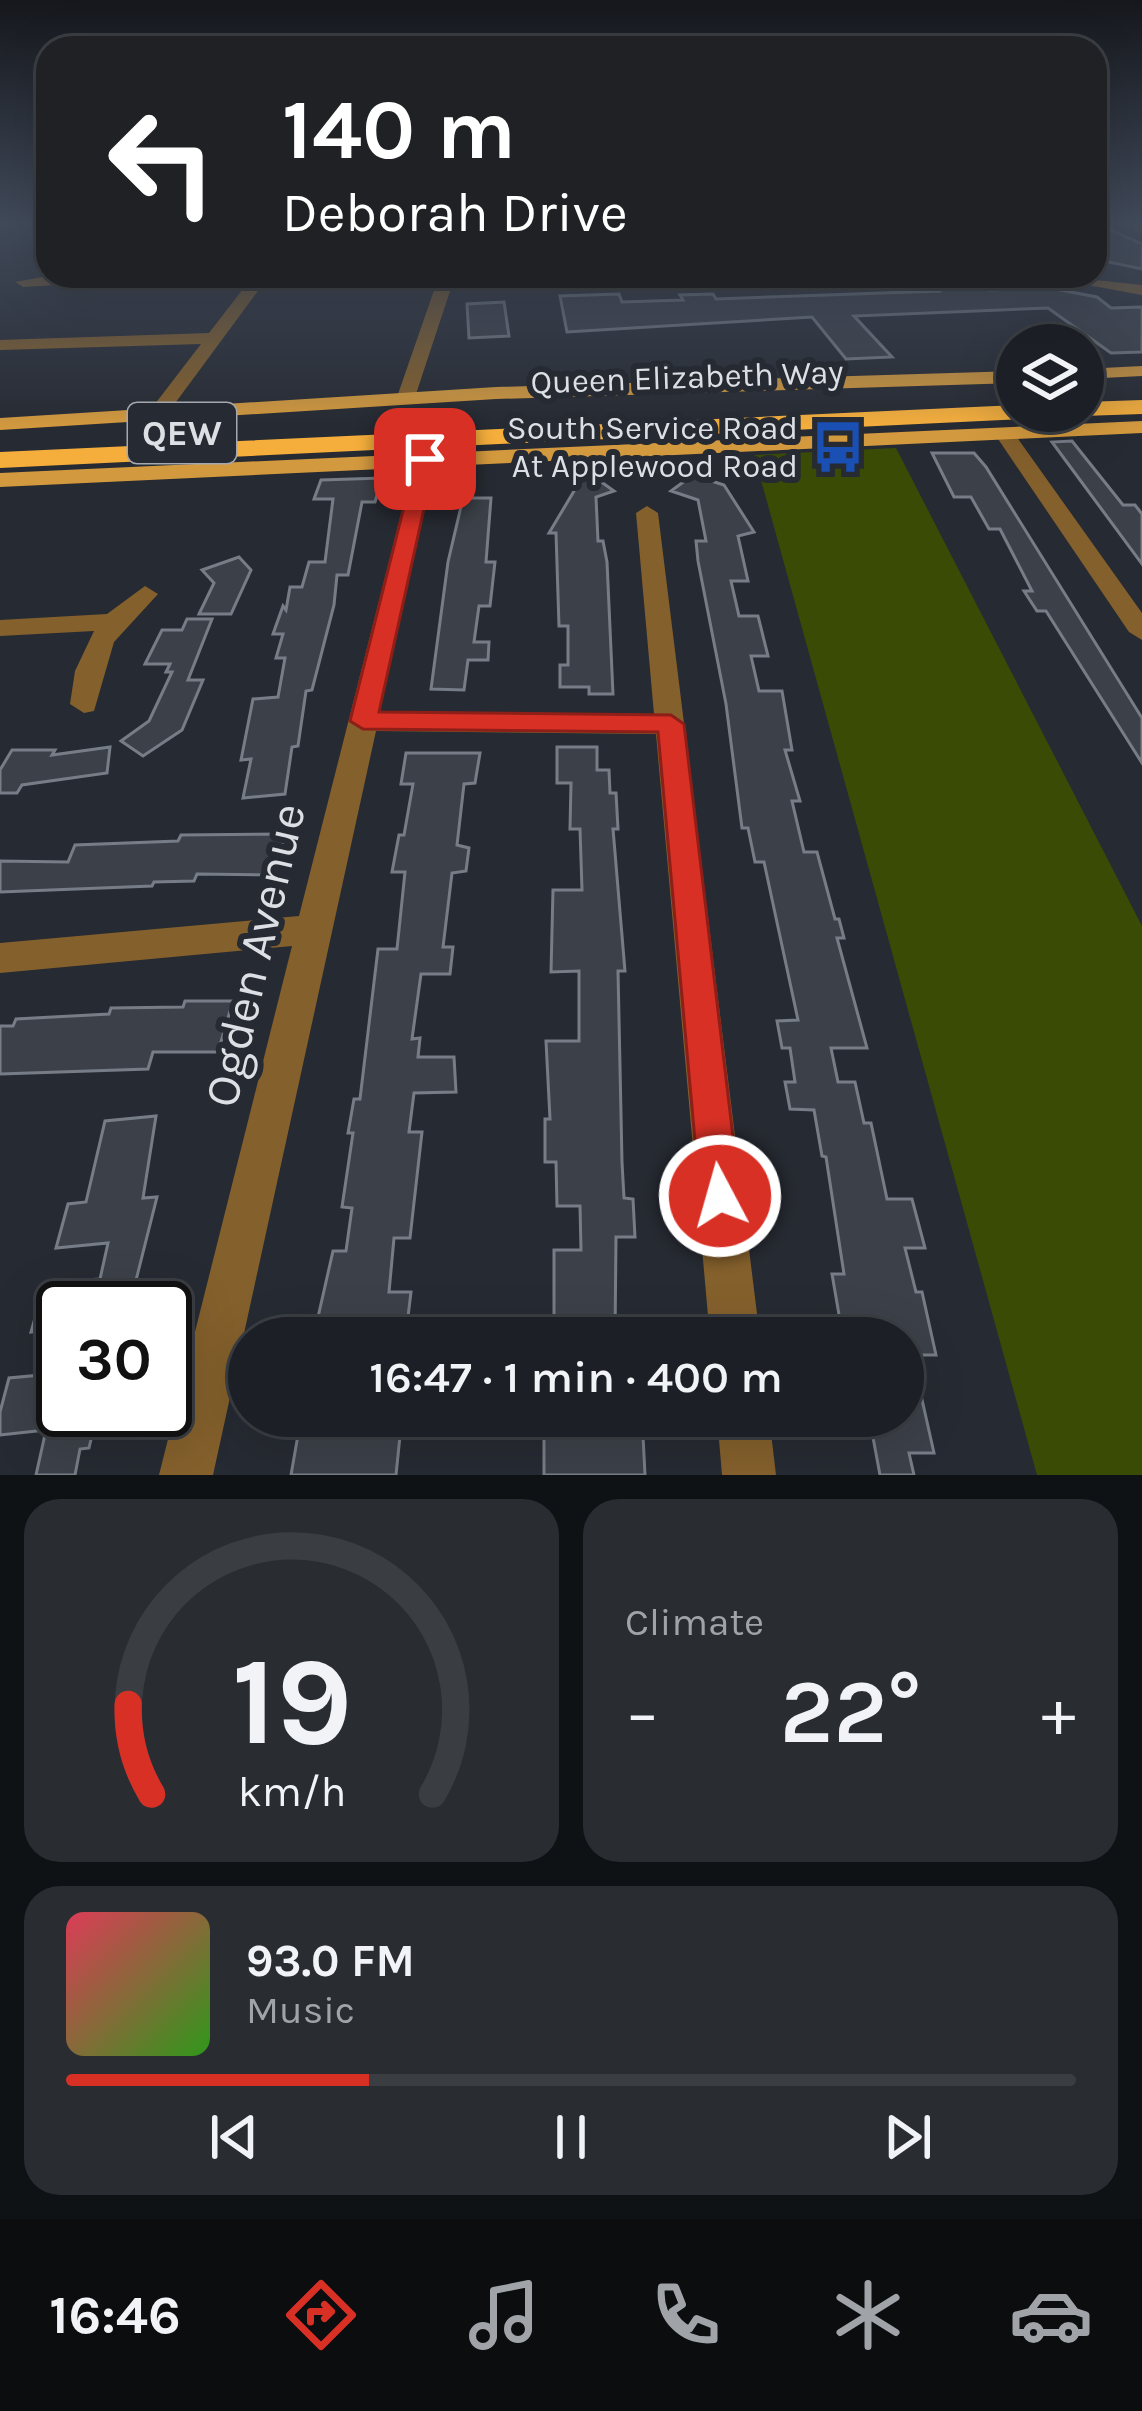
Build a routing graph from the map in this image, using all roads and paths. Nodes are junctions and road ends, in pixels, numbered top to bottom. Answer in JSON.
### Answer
{"nodes":[{"id":1,"x":249,"y":292,"type":"edge"},
{"id":2,"x":442,"y":292,"type":"edge"},
{"id":3,"x":213,"y":338,"type":"junction"},
{"id":4,"x":0,"y":344,"type":"edge"},
{"id":5,"x":1142,"y":371,"type":"edge"},
{"id":6,"x":1104,"y":373,"type":"edge"},
{"id":7,"x":996,"y":378,"type":"edge"},
{"id":8,"x":1142,"y":391,"type":"edge"},
{"id":9,"x":1104,"y":392,"type":"edge"},
{"id":10,"x":406,"y":397,"type":"junction"},
{"id":11,"x":996,"y":397,"type":"edge"},
{"id":12,"x":1142,"y":406,"type":"edge"},
{"id":13,"x":1104,"y":408,"type":"edge"},
{"id":14,"x":996,"y":413,"type":"edge"},
{"id":15,"x":155,"y":417,"type":"junction"},
{"id":16,"x":0,"y":424,"type":"edge"},
{"id":17,"x":1142,"y":427,"type":"edge"},
{"id":18,"x":1004,"y":433,"type":"junction"},
{"id":19,"x":0,"y":441,"type":"edge"},
{"id":20,"x":425,"y":459,"type":"junction"},
{"id":21,"x":0,"y":460,"type":"edge"},
{"id":22,"x":0,"y":481,"type":"edge"},
{"id":23,"x":647,"y":513,"type":"dead end"},
{"id":24,"x":145,"y":595,"type":"dead end"},
{"id":25,"x":110,"y":622,"type":"junction"},
{"id":26,"x":0,"y":628,"type":"edge"},
{"id":27,"x":1142,"y":632,"type":"edge"},
{"id":28,"x":83,"y":704,"type":"dead end"},
{"id":29,"x":363,"y":721,"type":"junction"},
{"id":30,"x":671,"y":724,"type":"junction"},
{"id":31,"x":312,"y":930,"type":"junction"},
{"id":32,"x":0,"y":958,"type":"edge"},
{"id":33,"x":733,"y":1317,"type":"edge"},
{"id":34,"x":745,"y":1437,"type":"edge"},
{"id":35,"x":186,"y":1475,"type":"edge"},
{"id":36,"x":749,"y":1475,"type":"edge"}],
"edges":[{"from":1,"to":3,"type":"street"},
{"from":2,"to":10,"type":"street"},
{"from":3,"to":4,"type":"street"},
{"from":3,"to":15,"type":"street"},
{"from":5,"to":6,"type":"main road"},
{"from":7,"to":10,"type":"main road"},
{"from":8,"to":9,"type":"highway"},
{"from":10,"to":15,"type":"main road"},
{"from":11,"to":19,"type":"highway","name":"Queen Elizabeth Way","number":"QEW"},
{"from":12,"to":13,"type":"highway"},
{"from":14,"to":21,"type":"highway","name":"Queen Elizabeth Way","number":"QEW"},
{"from":15,"to":16,"type":"main road"},
{"from":17,"to":18,"type":"main road"},
{"from":18,"to":20,"type":"main road"},
{"from":18,"to":27,"type":"street"},
{"from":20,"to":22,"type":"main road"},
{"from":20,"to":29,"type":"street","name":"Ogden Avenue"},
{"from":23,"to":30,"type":"street"},
{"from":24,"to":25,"type":"street"},
{"from":25,"to":26,"type":"street"},
{"from":25,"to":28,"type":"street"},
{"from":29,"to":30,"type":"street"},
{"from":29,"to":31,"type":"street","name":"Ogden Avenue"},
{"from":30,"to":33,"type":"street"},
{"from":31,"to":32,"type":"street"},
{"from":31,"to":35,"type":"street","name":"Ogden Avenue"},
{"from":34,"to":36,"type":"street"}]}
